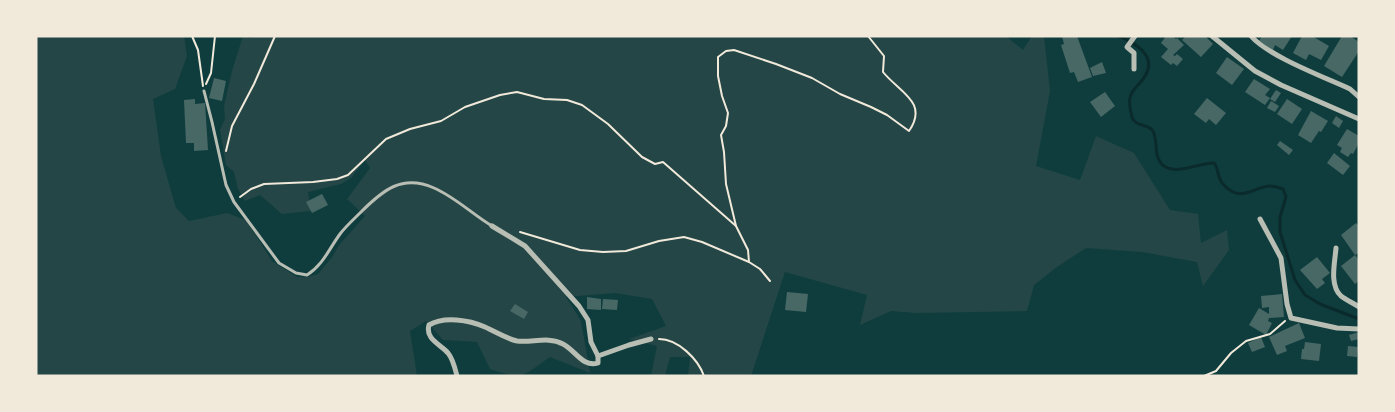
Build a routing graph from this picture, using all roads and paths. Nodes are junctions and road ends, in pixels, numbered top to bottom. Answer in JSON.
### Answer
{"nodes":[{"id":1,"x":192,"y":36,"type":"edge"},
{"id":2,"x":214,"y":36,"type":"edge"},
{"id":3,"x":274,"y":36,"type":"edge"},
{"id":4,"x":868,"y":36,"type":"edge"},
{"id":5,"x":1212,"y":36,"type":"edge"},
{"id":6,"x":1250,"y":36,"type":"edge"},
{"id":7,"x":1134,"y":37,"type":"edge"},
{"id":8,"x":1134,"y":69,"type":"dead end"},
{"id":9,"x":204,"y":90,"type":"junction"},
{"id":10,"x":1359,"y":97,"type":"edge"},
{"id":11,"x":1359,"y":119,"type":"edge"},
{"id":12,"x":225,"y":156,"type":"dead end"},
{"id":13,"x":234,"y":202,"type":"junction"},
{"id":14,"x":1260,"y":219,"type":"dead end"},
{"id":15,"x":492,"y":226,"type":"joint"},
{"id":16,"x":736,"y":226,"type":"junction"},
{"id":17,"x":506,"y":234,"type":"junction"},
{"id":18,"x":1336,"y":248,"type":"dead end"},
{"id":19,"x":749,"y":262,"type":"junction"},
{"id":20,"x":770,"y":281,"type":"dead end"},
{"id":21,"x":1359,"y":307,"type":"edge"},
{"id":22,"x":1291,"y":318,"type":"junction"},
{"id":23,"x":1359,"y":329,"type":"edge"},
{"id":24,"x":651,"y":339,"type":"joint"},
{"id":25,"x":598,"y":356,"type":"junction"},
{"id":26,"x":457,"y":376,"type":"edge"},
{"id":27,"x":704,"y":376,"type":"edge"},
{"id":28,"x":1204,"y":376,"type":"edge"}],
"edges":[{"from":1,"to":9,"type":"path"},
{"from":2,"to":9,"type":"path"},
{"from":3,"to":12,"type":"path"},
{"from":4,"to":16,"type":"path"},
{"from":5,"to":11,"type":"street"},
{"from":6,"to":10,"type":"street"},
{"from":7,"to":8,"type":"street"},
{"from":9,"to":13,"type":"lane"},
{"from":13,"to":15,"type":"lane"},
{"from":13,"to":16,"type":"path"},
{"from":14,"to":22,"type":"street"},
{"from":15,"to":17,"type":"street"},
{"from":16,"to":19,"type":"path"},
{"from":17,"to":19,"type":"path"},
{"from":17,"to":25,"type":"street"},
{"from":18,"to":21,"type":"street"},
{"from":19,"to":20,"type":"path"},
{"from":22,"to":23,"type":"street"},
{"from":22,"to":28,"type":"path"},
{"from":24,"to":25,"type":"street"},
{"from":24,"to":27,"type":"path"},
{"from":25,"to":26,"type":"street"}]}
